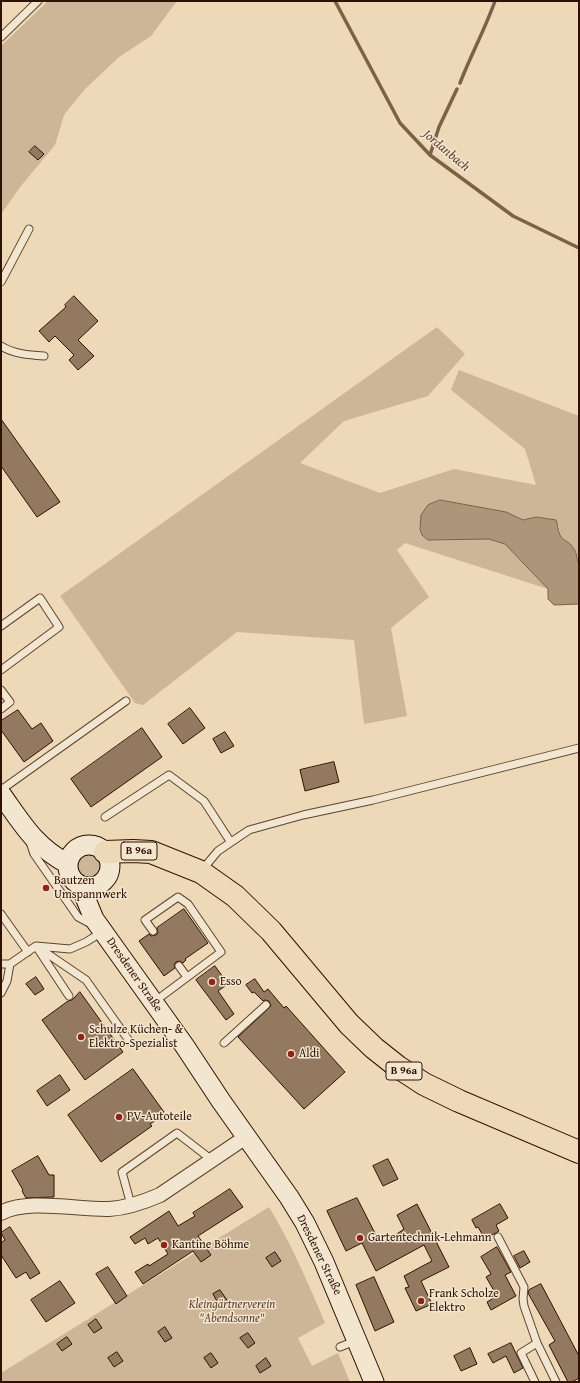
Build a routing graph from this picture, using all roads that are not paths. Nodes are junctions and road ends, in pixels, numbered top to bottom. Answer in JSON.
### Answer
{"nodes":[{"id":1,"x":38,"y":1,"type":"edge"},
{"id":2,"x":1,"y":37,"type":"edge"},
{"id":3,"x":29,"y":229,"type":"dead end"},
{"id":4,"x":1,"y":282,"type":"edge"},
{"id":5,"x":1,"y":346,"type":"edge"},
{"id":6,"x":44,"y":356,"type":"dead end"},
{"id":7,"x":1,"y":626,"type":"edge"},
{"id":8,"x":1,"y":670,"type":"edge"},
{"id":9,"x":1,"y":690,"type":"edge"},
{"id":10,"x":126,"y":701,"type":"dead end"},
{"id":11,"x":1,"y":709,"type":"edge"},
{"id":12,"x":579,"y":748,"type":"edge"},
{"id":13,"x":1,"y":790,"type":"edge"},
{"id":14,"x":1,"y":794,"type":"edge"},
{"id":15,"x":105,"y":817,"type":"dead end"},
{"id":16,"x":25,"y":827,"type":"junction"},
{"id":17,"x":230,"y":842,"type":"junction"},
{"id":18,"x":71,"y":858,"type":"junction"},
{"id":19,"x":108,"y":860,"type":"junction"},
{"id":20,"x":201,"y":872,"type":"junction"},
{"id":21,"x":88,"y":885,"type":"junction"},
{"id":22,"x":1,"y":914,"type":"edge"},
{"id":23,"x":104,"y":931,"type":"junction"},
{"id":24,"x":153,"y":931,"type":"dead end"},
{"id":25,"x":36,"y":946,"type":"junction"},
{"id":26,"x":28,"y":952,"type":"junction"},
{"id":27,"x":1,"y":964,"type":"edge"},
{"id":28,"x":10,"y":964,"type":"junction"},
{"id":29,"x":178,"y":966,"type":"dead end"},
{"id":30,"x":187,"y":977,"type":"junction"},
{"id":31,"x":1,"y":993,"type":"edge"},
{"id":32,"x":69,"y":996,"type":"dead end"},
{"id":33,"x":154,"y":1002,"type":"junction"},
{"id":34,"x":266,"y":1005,"type":"dead end"},
{"id":35,"x":130,"y":1042,"type":"dead end"},
{"id":36,"x":224,"y":1043,"type":"dead end"},
{"id":37,"x":246,"y":1137,"type":"junction"},
{"id":38,"x":579,"y":1152,"type":"edge"},
{"id":39,"x":212,"y":1161,"type":"junction"},
{"id":40,"x":131,"y":1205,"type":"junction"},
{"id":41,"x":1,"y":1213,"type":"edge"},
{"id":42,"x":498,"y":1237,"type":"dead end"},
{"id":43,"x":537,"y":1343,"type":"junction"},
{"id":44,"x":374,"y":1382,"type":"edge"},
{"id":45,"x":535,"y":1382,"type":"edge"},
{"id":46,"x":556,"y":1382,"type":"edge"}],
"edges":[{"from":1,"to":2,"type":"lane"},
{"from":3,"to":4,"type":"lane"},
{"from":5,"to":6,"type":"lane"},
{"from":7,"to":8,"type":"lane"},
{"from":9,"to":11,"type":"lane"},
{"from":10,"to":13,"type":"lane"},
{"from":12,"to":17,"type":"lane"},
{"from":14,"to":16,"type":"main road"},
{"from":15,"to":17,"type":"lane"},
{"from":16,"to":18,"type":"main road"},
{"from":16,"to":23,"type":"lane"},
{"from":17,"to":20,"type":"lane"},
{"from":18,"to":19,"type":"main road"},
{"from":18,"to":21,"type":"main road","name":"Dresdener Straße"},
{"from":19,"to":20,"type":"main road","number":"B 96a"},
{"from":19,"to":21,"type":"main road"},
{"from":20,"to":38,"type":"main road","number":"B 96a"},
{"from":21,"to":23,"type":"main road","name":"Dresdener Straße"},
{"from":22,"to":26,"type":"lane"},
{"from":23,"to":25,"type":"lane"},
{"from":23,"to":33,"type":"main road","name":"Dresdener Straße"},
{"from":24,"to":30,"type":"lane"},
{"from":25,"to":26,"type":"lane"},
{"from":25,"to":32,"type":"lane"},
{"from":25,"to":35,"type":"lane"},
{"from":26,"to":28,"type":"lane"},
{"from":27,"to":28,"type":"lane"},
{"from":28,"to":31,"type":"lane"},
{"from":29,"to":30,"type":"lane"},
{"from":30,"to":33,"type":"lane"},
{"from":33,"to":37,"type":"main road","name":"Dresdener Straße"},
{"from":34,"to":36,"type":"lane"},
{"from":37,"to":39,"type":"street"},
{"from":37,"to":44,"type":"main road","name":"Dresdener Straße"},
{"from":39,"to":40,"type":"street"},
{"from":39,"to":40,"type":"lane"},
{"from":40,"to":41,"type":"street"},
{"from":42,"to":43,"type":"lane"},
{"from":43,"to":45,"type":"lane"},
{"from":43,"to":46,"type":"lane"}]}
